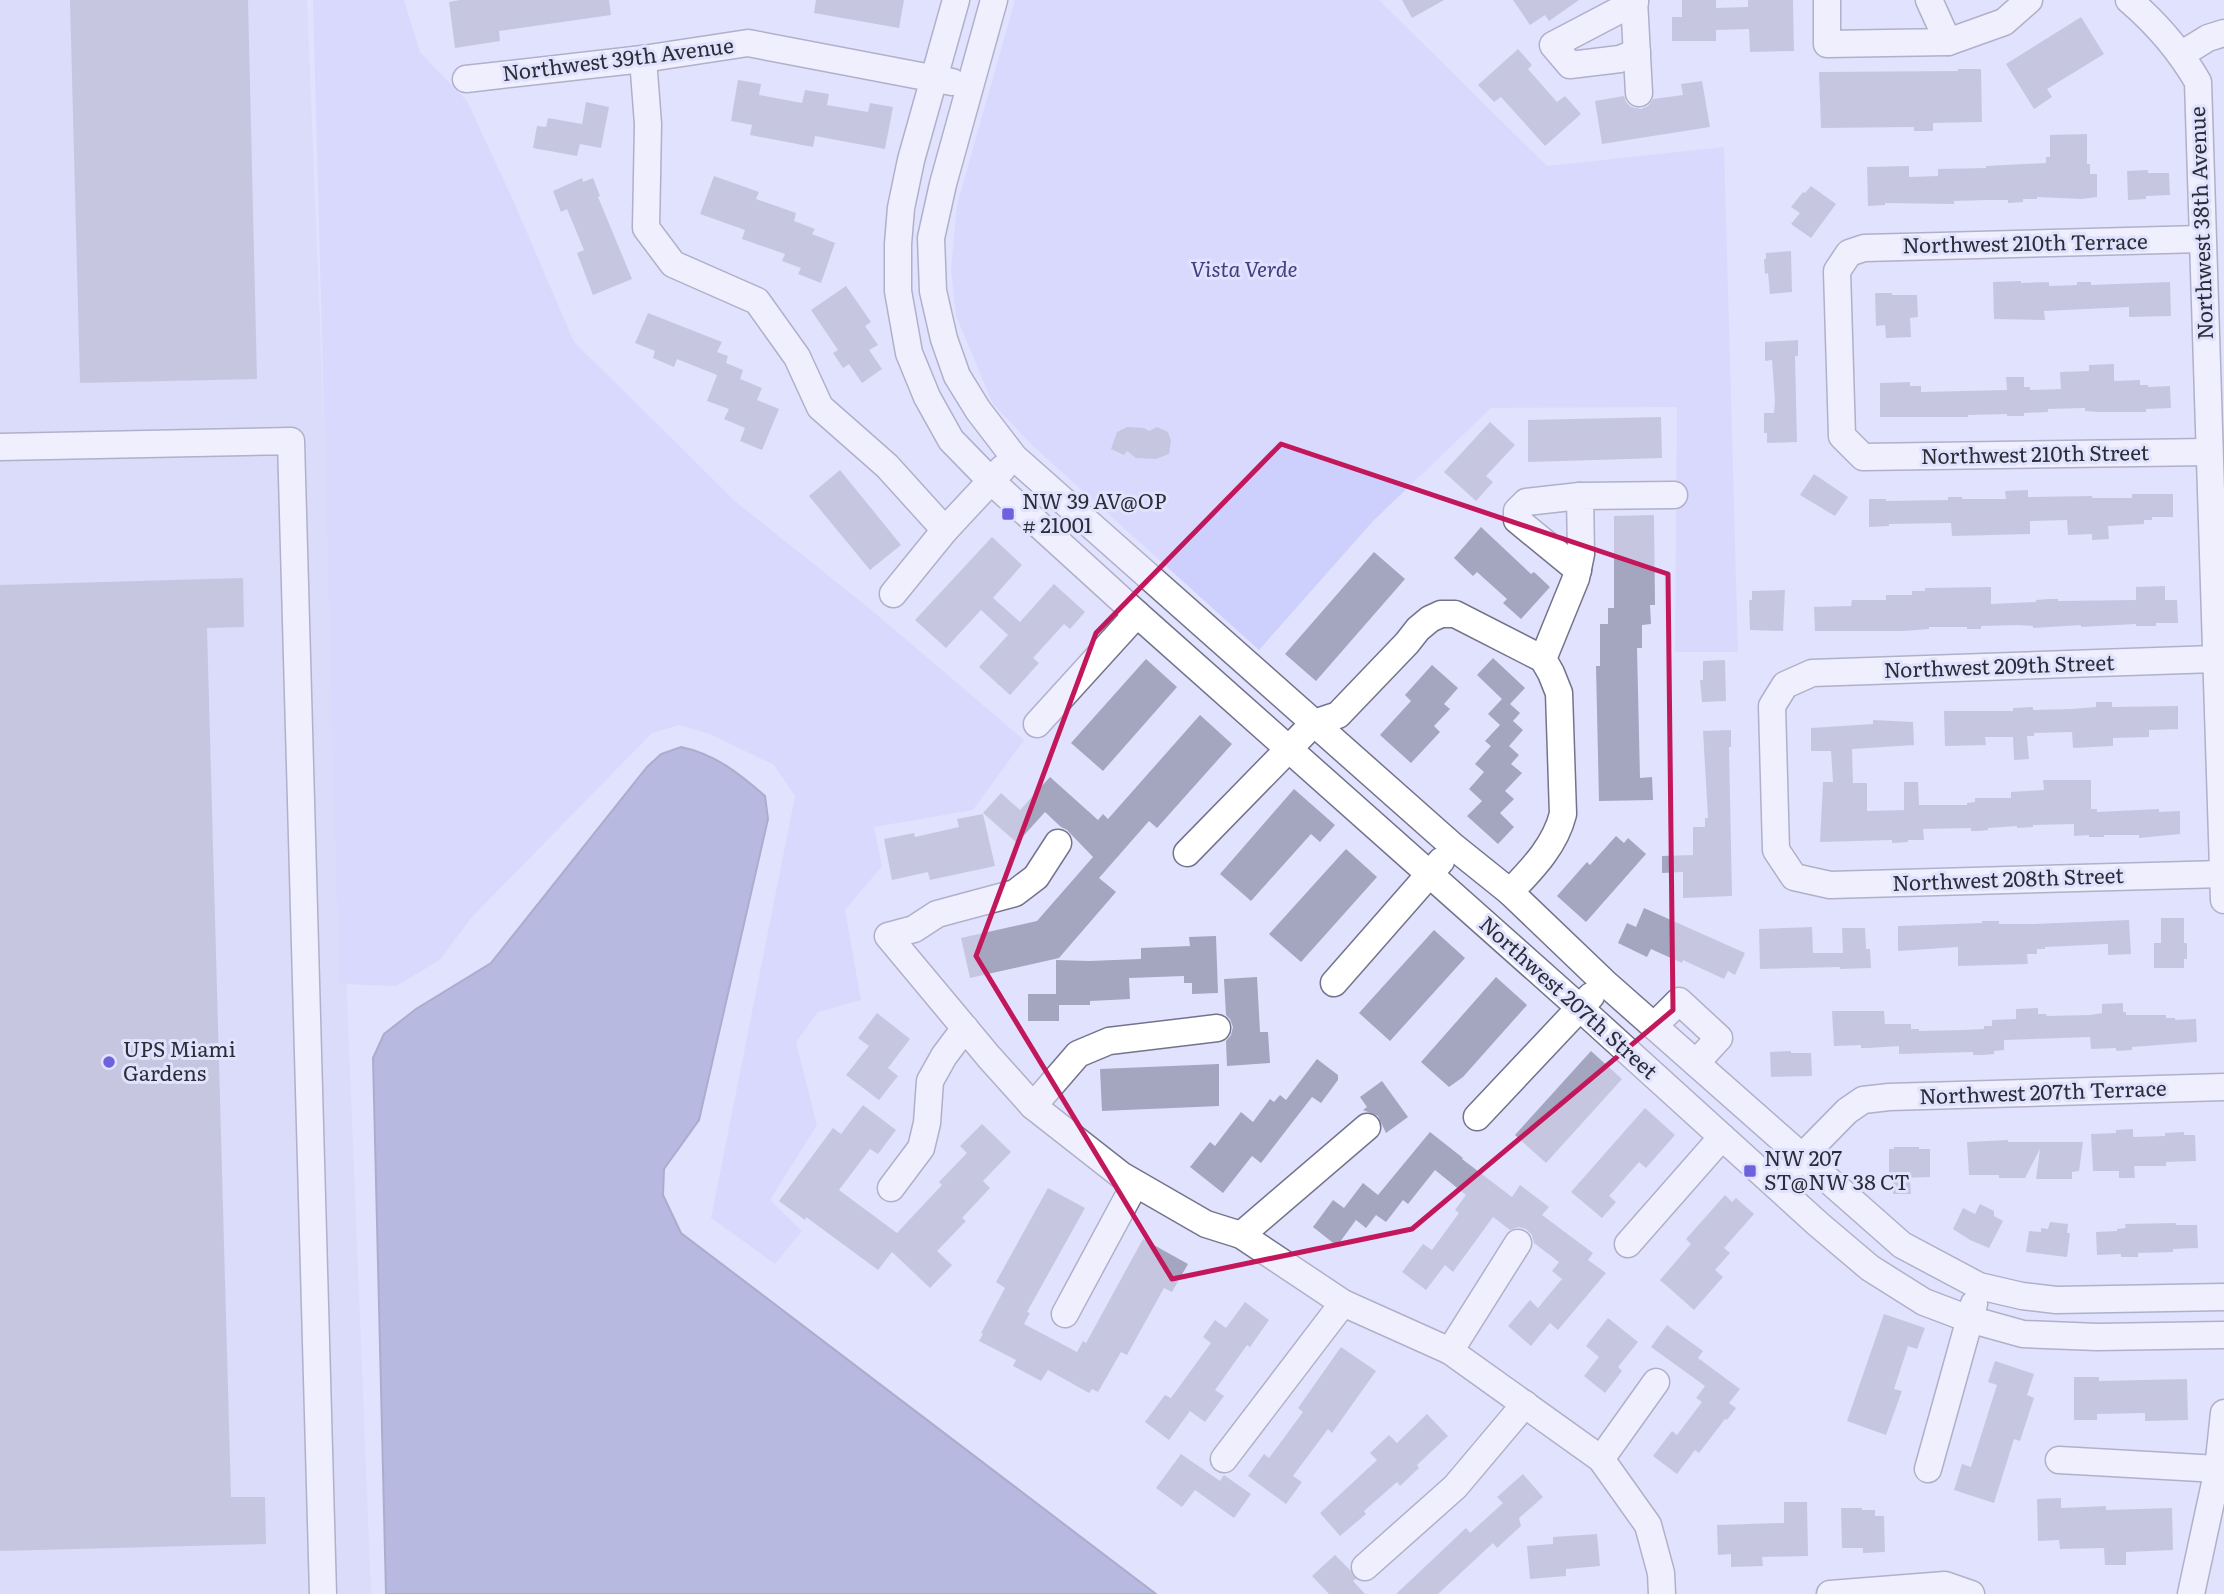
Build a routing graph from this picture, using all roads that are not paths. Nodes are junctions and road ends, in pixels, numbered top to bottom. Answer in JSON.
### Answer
{"nodes":[{"id":1,"x":956,"y":0,"type":"edge"},
{"id":2,"x":994,"y":0,"type":"edge"},
{"id":3,"x":1827,"y":0,"type":"edge"},
{"id":4,"x":1929,"y":0,"type":"edge"},
{"id":5,"x":2029,"y":0,"type":"edge"},
{"id":6,"x":2129,"y":0,"type":"edge"},
{"id":7,"x":1635,"y":1,"type":"edge"},
{"id":8,"x":2224,"y":33,"type":"edge"},
{"id":9,"x":1948,"y":42,"type":"junction"},
{"id":10,"x":1637,"y":52,"type":"junction"},
{"id":11,"x":2182,"y":54,"type":"junction"},
{"id":12,"x":643,"y":59,"type":"junction"},
{"id":13,"x":466,"y":79,"type":"dead end"},
{"id":14,"x":935,"y":79,"type":"junction"},
{"id":15,"x":971,"y":86,"type":"junction"},
{"id":16,"x":1639,"y":93,"type":"dead end"},
{"id":17,"x":2202,"y":239,"type":"junction"},
{"id":18,"x":0,"y":447,"type":"edge"},
{"id":19,"x":2208,"y":452,"type":"junction"},
{"id":20,"x":1014,"y":457,"type":"junction"},
{"id":21,"x":1863,"y":457,"type":"joint"},
{"id":22,"x":991,"y":481,"type":"junction"},
{"id":23,"x":1674,"y":495,"type":"dead end"},
{"id":24,"x":1580,"y":496,"type":"junction"},
{"id":25,"x":945,"y":530,"type":"junction"},
{"id":26,"x":2218,"y":556,"type":"edge"},
{"id":27,"x":1578,"y":570,"type":"junction"},
{"id":28,"x":893,"y":594,"type":"dead end"},
{"id":29,"x":1137,"y":614,"type":"junction"},
{"id":30,"x":1543,"y":659,"type":"junction"},
{"id":31,"x":2215,"y":659,"type":"junction"},
{"id":32,"x":1314,"y":723,"type":"junction"},
{"id":33,"x":1037,"y":724,"type":"dead end"},
{"id":34,"x":1289,"y":749,"type":"junction"},
{"id":35,"x":2222,"y":770,"type":"edge"},
{"id":36,"x":1058,"y":843,"type":"dead end"},
{"id":37,"x":1454,"y":847,"type":"junction"},
{"id":38,"x":1187,"y":853,"type":"dead end"},
{"id":39,"x":2223,"y":874,"type":"edge"},
{"id":40,"x":1429,"y":875,"type":"junction"},
{"id":41,"x":1794,"y":877,"type":"joint"},
{"id":42,"x":1510,"y":892,"type":"junction"},
{"id":43,"x":2224,"y":900,"type":"edge"},
{"id":44,"x":1604,"y":982,"type":"junction"},
{"id":45,"x":1334,"y":983,"type":"dead end"},
{"id":46,"x":1580,"y":1007,"type":"junction"},
{"id":47,"x":1654,"y":1026,"type":"junction"},
{"id":48,"x":965,"y":1028,"type":"junction"},
{"id":49,"x":1217,"y":1028,"type":"dead end"},
{"id":50,"x":1696,"y":1063,"type":"junction"},
{"id":51,"x":2224,"y":1087,"type":"edge"},
{"id":52,"x":1033,"y":1107,"type":"junction"},
{"id":53,"x":1477,"y":1117,"type":"dead end"},
{"id":54,"x":1367,"y":1127,"type":"dead end"},
{"id":55,"x":1722,"y":1137,"type":"junction"},
{"id":56,"x":1802,"y":1156,"type":"junction"},
{"id":57,"x":1135,"y":1184,"type":"junction"},
{"id":58,"x":1775,"y":1184,"type":"junction"},
{"id":59,"x":891,"y":1188,"type":"dead end"},
{"id":60,"x":1241,"y":1235,"type":"junction"},
{"id":61,"x":1518,"y":1243,"type":"dead end"},
{"id":62,"x":1629,"y":1244,"type":"dead end"},
{"id":63,"x":1979,"y":1286,"type":"junction"},
{"id":64,"x":2224,"y":1297,"type":"edge"},
{"id":65,"x":1343,"y":1303,"type":"junction"},
{"id":66,"x":1065,"y":1314,"type":"dead end"},
{"id":67,"x":1969,"y":1319,"type":"junction"},
{"id":68,"x":2224,"y":1335,"type":"edge"},
{"id":69,"x":1450,"y":1350,"type":"junction"},
{"id":70,"x":1656,"y":1382,"type":"dead end"},
{"id":71,"x":1525,"y":1404,"type":"junction"},
{"id":72,"x":2224,"y":1413,"type":"edge"},
{"id":73,"x":1224,"y":1458,"type":"dead end"},
{"id":74,"x":1601,"y":1459,"type":"junction"},
{"id":75,"x":2059,"y":1460,"type":"dead end"},
{"id":76,"x":1928,"y":1469,"type":"dead end"},
{"id":77,"x":2218,"y":1469,"type":"junction"},
{"id":78,"x":1365,"y":1567,"type":"dead end"},
{"id":79,"x":323,"y":1594,"type":"edge"},
{"id":80,"x":1662,"y":1594,"type":"edge"},
{"id":81,"x":1830,"y":1594,"type":"edge"},
{"id":82,"x":1971,"y":1594,"type":"edge"},
{"id":83,"x":2192,"y":1594,"type":"edge"}],
"edges":[{"from":1,"to":14,"type":"street"},
{"from":2,"to":15,"type":"street"},
{"from":3,"to":9,"type":"street"},
{"from":4,"to":9,"type":"street"},
{"from":5,"to":9,"type":"street"},
{"from":6,"to":11,"type":"street","name":"Northwest 38th Avenue"},
{"from":7,"to":10,"type":"street"},
{"from":7,"to":10,"type":"street"},
{"from":8,"to":11,"type":"street"},
{"from":10,"to":16,"type":"street"},
{"from":11,"to":17,"type":"street","name":"Northwest 38th Avenue"},
{"from":12,"to":13,"type":"street","name":"Northwest 39th Avenue"},
{"from":12,"to":14,"type":"street","name":"Northwest 39th Avenue"},
{"from":12,"to":25,"type":"street"},
{"from":14,"to":15,"type":"street","name":"Northwest 39th Avenue"},
{"from":14,"to":22,"type":"street"},
{"from":15,"to":20,"type":"street"},
{"from":17,"to":19,"type":"street","name":"Northwest 38th Avenue"},
{"from":17,"to":21,"type":"street","name":"Northwest 210th Terrace"},
{"from":18,"to":79,"type":"street"},
{"from":19,"to":21,"type":"street","name":"Northwest 210th Street"},
{"from":19,"to":26,"type":"street","name":"Northwest 38th Avenue"},
{"from":20,"to":22,"type":"street"},
{"from":20,"to":32,"type":"street","name":"Northwest 207th Street"},
{"from":22,"to":25,"type":"street"},
{"from":22,"to":29,"type":"street","name":"Northwest 207th Street"},
{"from":23,"to":24,"type":"street"},
{"from":24,"to":27,"type":"street"},
{"from":24,"to":27,"type":"street"},
{"from":25,"to":28,"type":"street"},
{"from":26,"to":31,"type":"street","name":"Northwest 38th Avenue"},
{"from":27,"to":30,"type":"street"},
{"from":29,"to":33,"type":"street"},
{"from":29,"to":34,"type":"street","name":"Northwest 207th Street"},
{"from":30,"to":32,"type":"street"},
{"from":30,"to":42,"type":"street"},
{"from":31,"to":35,"type":"street","name":"Northwest 38th Avenue"},
{"from":31,"to":41,"type":"street","name":"Northwest 209th Street"},
{"from":32,"to":34,"type":"street"},
{"from":32,"to":37,"type":"street","name":"Northwest 207th Street"},
{"from":34,"to":38,"type":"street"},
{"from":34,"to":40,"type":"street","name":"Northwest 207th Street"},
{"from":35,"to":39,"type":"street","name":"Northwest 38th Avenue"},
{"from":36,"to":48,"type":"street"},
{"from":37,"to":40,"type":"street"},
{"from":37,"to":42,"type":"street","name":"Northwest 207th Street"},
{"from":39,"to":41,"type":"street","name":"Northwest 208th Street"},
{"from":39,"to":43,"type":"street","name":"Northwest 38th Avenue"},
{"from":40,"to":45,"type":"street"},
{"from":40,"to":46,"type":"street","name":"Northwest 207th Street"},
{"from":42,"to":44,"type":"street","name":"Northwest 207th Street"},
{"from":44,"to":46,"type":"street"},
{"from":44,"to":47,"type":"street","name":"Northwest 207th Street"},
{"from":46,"to":53,"type":"street"},
{"from":46,"to":55,"type":"street","name":"Northwest 207th Street"},
{"from":47,"to":50,"type":"street","name":"Northwest 207th Street"},
{"from":47,"to":50,"type":"street"},
{"from":48,"to":52,"type":"street"},
{"from":48,"to":59,"type":"street"},
{"from":49,"to":52,"type":"street"},
{"from":50,"to":56,"type":"street","name":"Northwest 207th Street"},
{"from":51,"to":56,"type":"street","name":"Northwest 207th Terrace"},
{"from":52,"to":57,"type":"street"},
{"from":54,"to":60,"type":"street"},
{"from":55,"to":58,"type":"street","name":"Northwest 207th Street"},
{"from":55,"to":62,"type":"street"},
{"from":56,"to":58,"type":"street"},
{"from":56,"to":63,"type":"street","name":"Northwest 207th Street"},
{"from":57,"to":60,"type":"street"},
{"from":57,"to":66,"type":"street"},
{"from":58,"to":67,"type":"street","name":"Northwest 207th Street"},
{"from":60,"to":65,"type":"street"},
{"from":61,"to":69,"type":"street"},
{"from":63,"to":64,"type":"street","name":"Northwest 207th Street"},
{"from":63,"to":67,"type":"street"},
{"from":65,"to":69,"type":"street"},
{"from":65,"to":73,"type":"street"},
{"from":67,"to":68,"type":"street","name":"Northwest 207th Street"},
{"from":67,"to":76,"type":"street"},
{"from":69,"to":71,"type":"street"},
{"from":70,"to":74,"type":"street"},
{"from":71,"to":74,"type":"street"},
{"from":71,"to":78,"type":"street"},
{"from":72,"to":77,"type":"street"},
{"from":74,"to":80,"type":"street"},
{"from":75,"to":77,"type":"street"},
{"from":77,"to":83,"type":"street"},
{"from":81,"to":82,"type":"street"}]}
